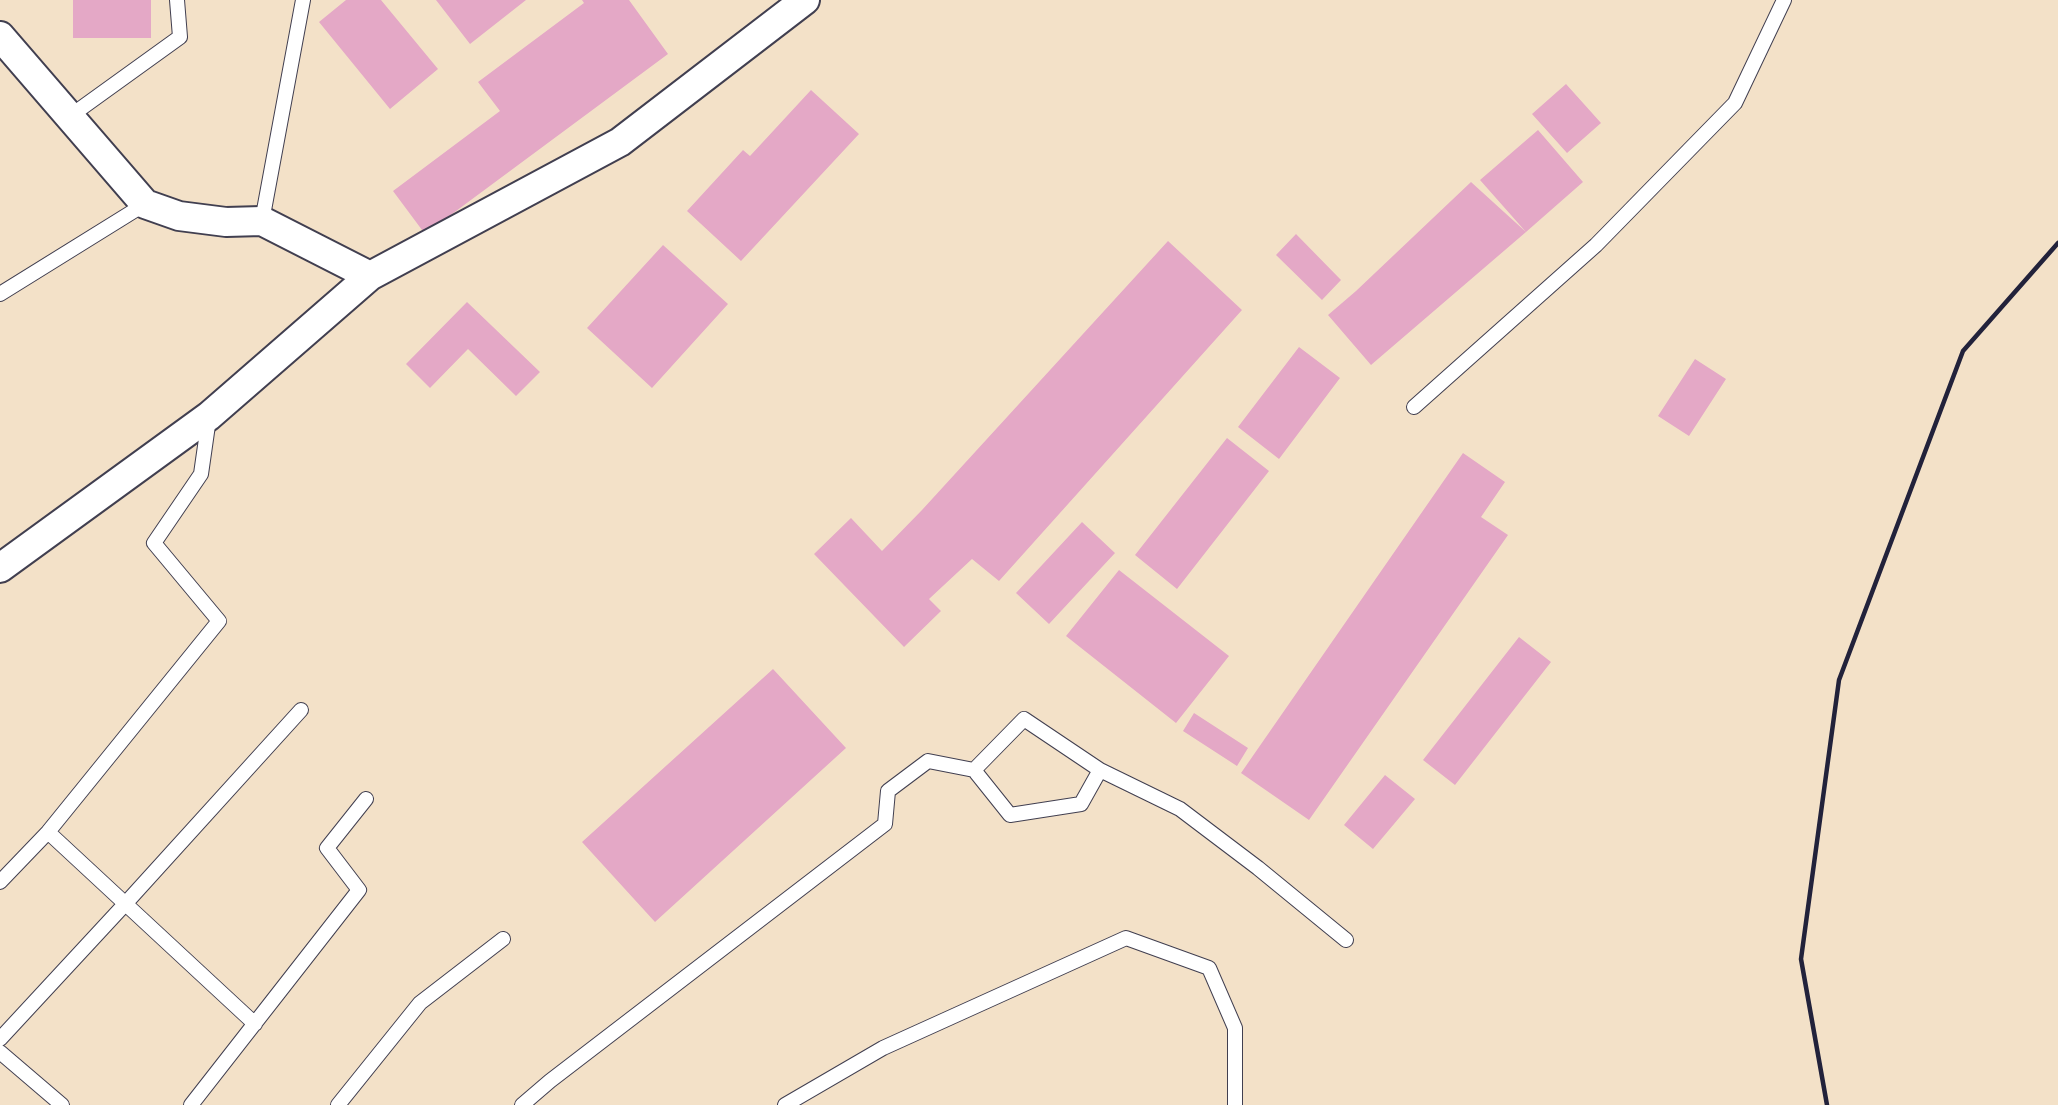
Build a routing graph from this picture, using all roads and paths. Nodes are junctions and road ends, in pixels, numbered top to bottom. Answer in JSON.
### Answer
{"nodes":[{"id":1,"x":177,"y":0,"type":"edge"},
{"id":2,"x":303,"y":0,"type":"edge"},
{"id":3,"x":805,"y":0,"type":"edge"},
{"id":4,"x":1784,"y":0,"type":"edge"},
{"id":5,"x":0,"y":36,"type":"edge"},
{"id":6,"x":69,"y":117,"type":"junction"},
{"id":7,"x":145,"y":204,"type":"junction"},
{"id":8,"x":262,"y":221,"type":"junction"},
{"id":9,"x":370,"y":276,"type":"junction"},
{"id":10,"x":0,"y":294,"type":"edge"},
{"id":11,"x":1414,"y":407,"type":"dead end"},
{"id":12,"x":209,"y":416,"type":"junction"},
{"id":13,"x":0,"y":568,"type":"edge"},
{"id":14,"x":301,"y":710,"type":"dead end"},
{"id":15,"x":974,"y":770,"type":"junction"},
{"id":16,"x":1101,"y":770,"type":"junction"},
{"id":17,"x":366,"y":799,"type":"dead end"},
{"id":18,"x":48,"y":832,"type":"junction"},
{"id":19,"x":0,"y":882,"type":"edge"},
{"id":20,"x":126,"y":903,"type":"junction"},
{"id":21,"x":503,"y":939,"type":"dead end"},
{"id":22,"x":1346,"y":940,"type":"dead end"},
{"id":23,"x":255,"y":1024,"type":"junction"},
{"id":24,"x":0,"y":1039,"type":"edge"},
{"id":25,"x":0,"y":1052,"type":"edge"},
{"id":26,"x":62,"y":1105,"type":"edge"},
{"id":27,"x":191,"y":1105,"type":"edge"},
{"id":28,"x":338,"y":1105,"type":"edge"},
{"id":29,"x":522,"y":1105,"type":"edge"},
{"id":30,"x":785,"y":1105,"type":"edge"},
{"id":31,"x":1235,"y":1105,"type":"edge"}],
"edges":[{"from":1,"to":6,"type":"lane"},
{"from":2,"to":8,"type":"lane"},
{"from":3,"to":9,"type":"street"},
{"from":4,"to":11,"type":"lane"},
{"from":5,"to":6,"type":"street"},
{"from":6,"to":7,"type":"street"},
{"from":7,"to":8,"type":"street"},
{"from":7,"to":10,"type":"lane"},
{"from":8,"to":9,"type":"street"},
{"from":9,"to":12,"type":"street"},
{"from":12,"to":13,"type":"street"},
{"from":12,"to":18,"type":"lane"},
{"from":14,"to":20,"type":"lane"},
{"from":15,"to":16,"type":"lane"},
{"from":15,"to":16,"type":"lane"},
{"from":15,"to":29,"type":"lane"},
{"from":16,"to":22,"type":"lane"},
{"from":17,"to":23,"type":"lane"},
{"from":18,"to":19,"type":"lane"},
{"from":18,"to":20,"type":"lane"},
{"from":20,"to":23,"type":"lane"},
{"from":20,"to":24,"type":"lane"},
{"from":21,"to":28,"type":"lane"},
{"from":23,"to":27,"type":"lane"},
{"from":25,"to":26,"type":"lane"},
{"from":30,"to":31,"type":"lane"}]}
